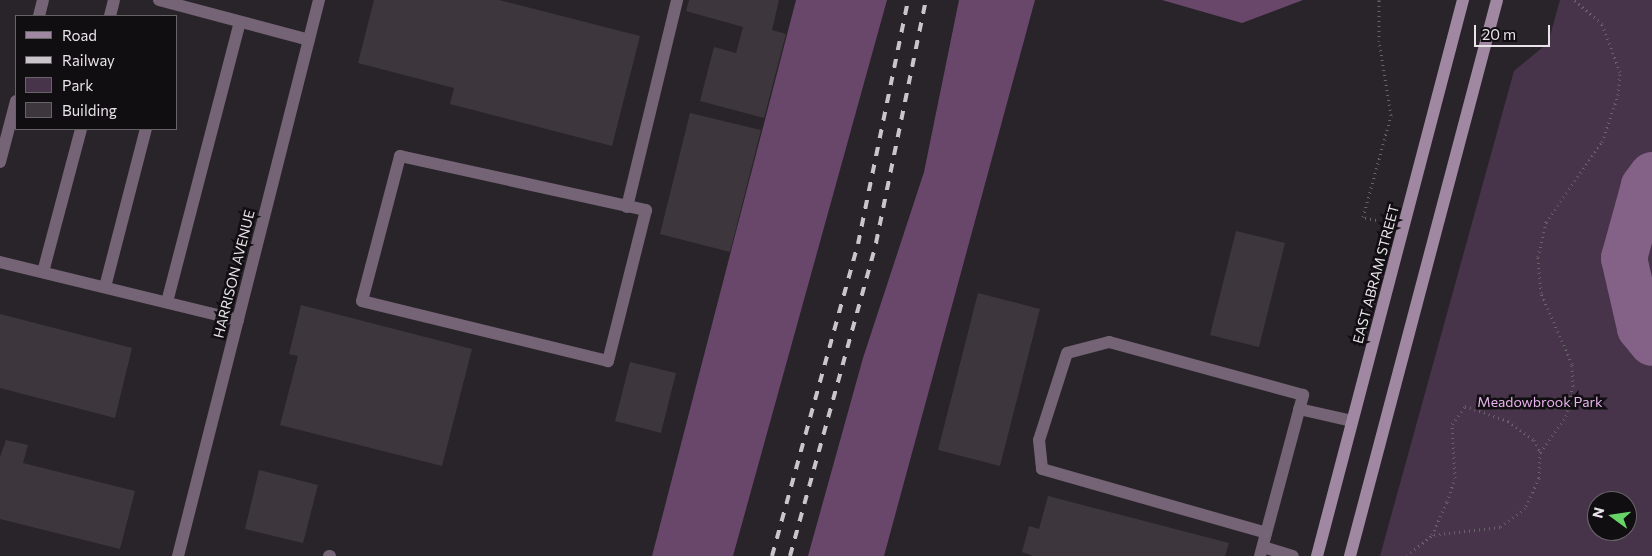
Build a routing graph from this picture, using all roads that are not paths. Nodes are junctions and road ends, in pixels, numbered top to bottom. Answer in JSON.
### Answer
{"nodes":[{"id":1,"x":43,"y":0,"type":"edge"},
{"id":2,"x":114,"y":0,"type":"edge"},
{"id":3,"x":159,"y":0,"type":"edge"},
{"id":4,"x":319,"y":0,"type":"edge"},
{"id":5,"x":677,"y":0,"type":"edge"},
{"id":6,"x":1464,"y":0,"type":"edge"},
{"id":7,"x":1497,"y":0,"type":"edge"},
{"id":8,"x":177,"y":11,"type":"edge"},
{"id":9,"x":39,"y":15,"type":"edge"},
{"id":10,"x":110,"y":15,"type":"edge"},
{"id":11,"x":240,"y":22,"type":"junction"},
{"id":12,"x":309,"y":40,"type":"junction"},
{"id":13,"x":15,"y":105,"type":"edge"},
{"id":14,"x":80,"y":130,"type":"edge"},
{"id":15,"x":146,"y":130,"type":"edge"},
{"id":16,"x":0,"y":162,"type":"edge"},
{"id":17,"x":627,"y":206,"type":"junction"},
{"id":18,"x":0,"y":262,"type":"edge"},
{"id":19,"x":43,"y":272,"type":"junction"},
{"id":20,"x":105,"y":287,"type":"junction"},
{"id":21,"x":167,"y":302,"type":"junction"},
{"id":22,"x":238,"y":320,"type":"junction"},
{"id":23,"x":1299,"y":409,"type":"junction"},
{"id":24,"x":1352,"y":421,"type":"junction"},
{"id":25,"x":1266,"y":533,"type":"junction"},
{"id":26,"x":1261,"y":552,"type":"edge"},
{"id":27,"x":178,"y":556,"type":"edge"},
{"id":28,"x":1293,"y":556,"type":"edge"},
{"id":29,"x":1317,"y":556,"type":"edge"},
{"id":30,"x":1350,"y":556,"type":"edge"}],
"edges":[{"from":1,"to":9,"type":"street"},
{"from":2,"to":10,"type":"street"},
{"from":3,"to":8,"type":"street"},
{"from":4,"to":12,"type":"street","name":"HARRISON AVENUE"},
{"from":5,"to":17,"type":"street"},
{"from":6,"to":24,"type":"main road","name":"EAST ABRAM STREET"},
{"from":7,"to":30,"type":"main road"},
{"from":8,"to":11,"type":"street"},
{"from":11,"to":12,"type":"street"},
{"from":11,"to":21,"type":"street"},
{"from":12,"to":22,"type":"street","name":"HARRISON AVENUE"},
{"from":13,"to":16,"type":"street"},
{"from":14,"to":19,"type":"street"},
{"from":15,"to":20,"type":"street"},
{"from":17,"to":17,"type":"street"},
{"from":18,"to":19,"type":"street"},
{"from":19,"to":20,"type":"street"},
{"from":20,"to":21,"type":"street"},
{"from":21,"to":22,"type":"street"},
{"from":22,"to":27,"type":"street","name":"HARRISON AVENUE"},
{"from":23,"to":24,"type":"street"},
{"from":23,"to":25,"type":"street"},
{"from":23,"to":25,"type":"street"},
{"from":24,"to":29,"type":"main road","name":"EAST ABRAM STREET"},
{"from":25,"to":26,"type":"street"},
{"from":26,"to":28,"type":"street"}]}
